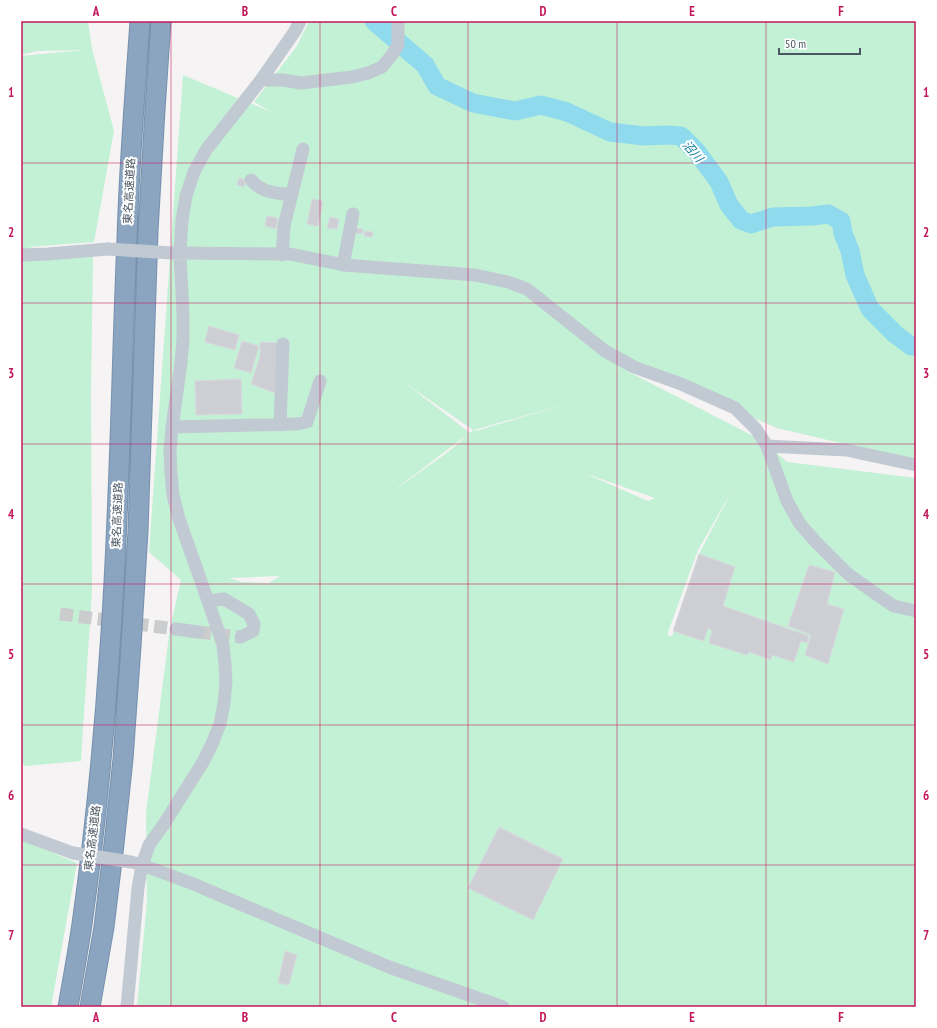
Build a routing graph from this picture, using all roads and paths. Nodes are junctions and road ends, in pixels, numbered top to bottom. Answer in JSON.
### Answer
{"nodes":[{"id":1,"x":140,"y":21,"type":"edge"},
{"id":2,"x":161,"y":21,"type":"edge"},
{"id":3,"x":300,"y":21,"type":"edge"},
{"id":4,"x":398,"y":21,"type":"edge"},
{"id":5,"x":260,"y":80,"type":"junction"},
{"id":6,"x":302,"y":149,"type":"dead end"},
{"id":7,"x":252,"y":180,"type":"dead end"},
{"id":8,"x":292,"y":196,"type":"junction"},
{"id":9,"x":353,"y":214,"type":"dead end"},
{"id":10,"x":176,"y":253,"type":"junction"},
{"id":11,"x":282,"y":254,"type":"junction"},
{"id":12,"x":21,"y":255,"type":"edge"},
{"id":13,"x":343,"y":265,"type":"junction"},
{"id":14,"x":283,"y":344,"type":"dead end"},
{"id":15,"x":320,"y":382,"type":"dead end"},
{"id":16,"x":280,"y":425,"type":"junction"},
{"id":17,"x":172,"y":427,"type":"junction"},
{"id":18,"x":767,"y":446,"type":"junction"},
{"id":19,"x":916,"y":465,"type":"edge"},
{"id":20,"x":208,"y":601,"type":"junction"},
{"id":21,"x":916,"y":611,"type":"edge"},
{"id":22,"x":176,"y":629,"type":"tunnel mouth"},
{"id":23,"x":198,"y":632,"type":"tunnel mouth"},
{"id":24,"x":241,"y":637,"type":"dead end"},
{"id":25,"x":21,"y":834,"type":"edge"},
{"id":26,"x":137,"y":863,"type":"junction"},
{"id":27,"x":68,"y":1007,"type":"edge"},
{"id":28,"x":90,"y":1007,"type":"edge"},
{"id":29,"x":127,"y":1007,"type":"edge"},
{"id":30,"x":503,"y":1007,"type":"edge"}],
"edges":[{"from":1,"to":27,"type":"highway","name":"東名高速道路"},
{"from":2,"to":28,"type":"highway","name":"東名高速道路"},
{"from":3,"to":5,"type":"street"},
{"from":4,"to":5,"type":"street"},
{"from":5,"to":10,"type":"street"},
{"from":6,"to":8,"type":"street"},
{"from":7,"to":8,"type":"street"},
{"from":8,"to":11,"type":"street"},
{"from":9,"to":13,"type":"street"},
{"from":10,"to":11,"type":"street"},
{"from":10,"to":12,"type":"street","bridge":true},
{"from":10,"to":17,"type":"street"},
{"from":11,"to":13,"type":"street"},
{"from":13,"to":18,"type":"street"},
{"from":14,"to":16,"type":"street"},
{"from":15,"to":16,"type":"street"},
{"from":16,"to":17,"type":"street"},
{"from":17,"to":20,"type":"street"},
{"from":18,"to":19,"type":"street"},
{"from":18,"to":21,"type":"street"},
{"from":20,"to":24,"type":"street"},
{"from":20,"to":26,"type":"street"},
{"from":22,"to":23,"type":"street"},
{"from":25,"to":26,"type":"street","bridge":true},
{"from":26,"to":29,"type":"street"},
{"from":26,"to":30,"type":"street"}]}
